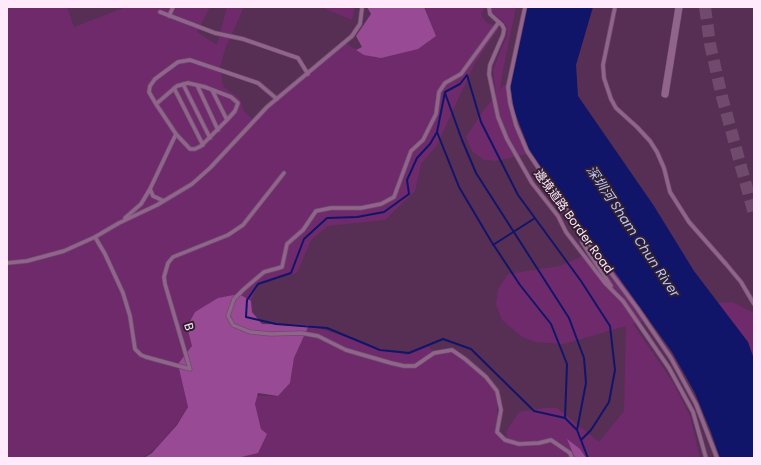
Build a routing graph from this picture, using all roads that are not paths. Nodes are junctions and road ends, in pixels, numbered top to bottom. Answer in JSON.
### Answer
{"nodes":[{"id":1,"x":173,"y":7,"type":"edge"},
{"id":2,"x":489,"y":7,"type":"edge"},
{"id":3,"x":525,"y":7,"type":"edge"},
{"id":4,"x":614,"y":7,"type":"edge"},
{"id":5,"x":679,"y":7,"type":"edge"},
{"id":6,"x":362,"y":8,"type":"dead end"},
{"id":7,"x":160,"y":12,"type":"dead end"},
{"id":8,"x":169,"y":16,"type":"junction"},
{"id":9,"x":499,"y":22,"type":"junction"},
{"id":10,"x":308,"y":74,"type":"junction"},
{"id":11,"x":183,"y":84,"type":"junction"},
{"id":12,"x":197,"y":85,"type":"junction"},
{"id":13,"x":174,"y":88,"type":"junction"},
{"id":14,"x":212,"y":90,"type":"junction"},
{"id":15,"x":665,"y":94,"type":"dead end"},
{"id":16,"x":277,"y":99,"type":"junction"},
{"id":17,"x":156,"y":104,"type":"junction"},
{"id":18,"x":227,"y":120,"type":"junction"},
{"id":19,"x":218,"y":130,"type":"junction"},
{"id":20,"x":176,"y":134,"type":"junction"},
{"id":21,"x":210,"y":138,"type":"junction"},
{"id":22,"x":203,"y":145,"type":"junction"},
{"id":23,"x":284,"y":173,"type":"dead end"},
{"id":24,"x":150,"y":189,"type":"junction"},
{"id":25,"x":165,"y":201,"type":"junction"},
{"id":26,"x":119,"y":223,"type":"junction"},
{"id":27,"x":582,"y":233,"type":"junction"},
{"id":28,"x":95,"y":237,"type":"junction"},
{"id":29,"x":7,"y":263,"type":"edge"},
{"id":30,"x":614,"y":292,"type":"junction"},
{"id":31,"x":754,"y":304,"type":"edge"},
{"id":32,"x":572,"y":458,"type":"edge"},
{"id":33,"x":706,"y":458,"type":"edge"},
{"id":34,"x":717,"y":458,"type":"edge"}],
"edges":[{"from":1,"to":8,"type":"lane"},
{"from":2,"to":9,"type":"lane","name":"邊境道路 Border Road"},
{"from":3,"to":27,"type":"lane"},
{"from":4,"to":31,"type":"lane"},
{"from":5,"to":15,"type":"street"},
{"from":6,"to":10,"type":"lane"},
{"from":7,"to":8,"type":"lane"},
{"from":8,"to":10,"type":"lane"},
{"from":9,"to":30,"type":"lane","name":"邊境道路 Border Road"},
{"from":9,"to":32,"type":"lane"},
{"from":10,"to":16,"type":"lane"},
{"from":11,"to":12,"type":"lane"},
{"from":11,"to":13,"type":"lane"},
{"from":11,"to":21,"type":"lane"},
{"from":12,"to":14,"type":"lane"},
{"from":12,"to":19,"type":"lane"},
{"from":13,"to":17,"type":"lane"},
{"from":13,"to":22,"type":"lane"},
{"from":14,"to":18,"type":"lane"},
{"from":14,"to":18,"type":"lane"},
{"from":16,"to":17,"type":"lane"},
{"from":16,"to":25,"type":"lane"},
{"from":17,"to":20,"type":"lane"},
{"from":18,"to":19,"type":"lane"},
{"from":19,"to":21,"type":"lane"},
{"from":20,"to":22,"type":"lane"},
{"from":20,"to":24,"type":"lane"},
{"from":21,"to":22,"type":"lane"},
{"from":23,"to":28,"type":"lane","name":"B"},
{"from":24,"to":25,"type":"lane"},
{"from":24,"to":26,"type":"lane"},
{"from":25,"to":26,"type":"lane"},
{"from":26,"to":28,"type":"lane"},
{"from":27,"to":30,"type":"lane"},
{"from":27,"to":34,"type":"lane"},
{"from":28,"to":29,"type":"lane"},
{"from":30,"to":33,"type":"lane","name":"邊境道路 Border Road"}]}
